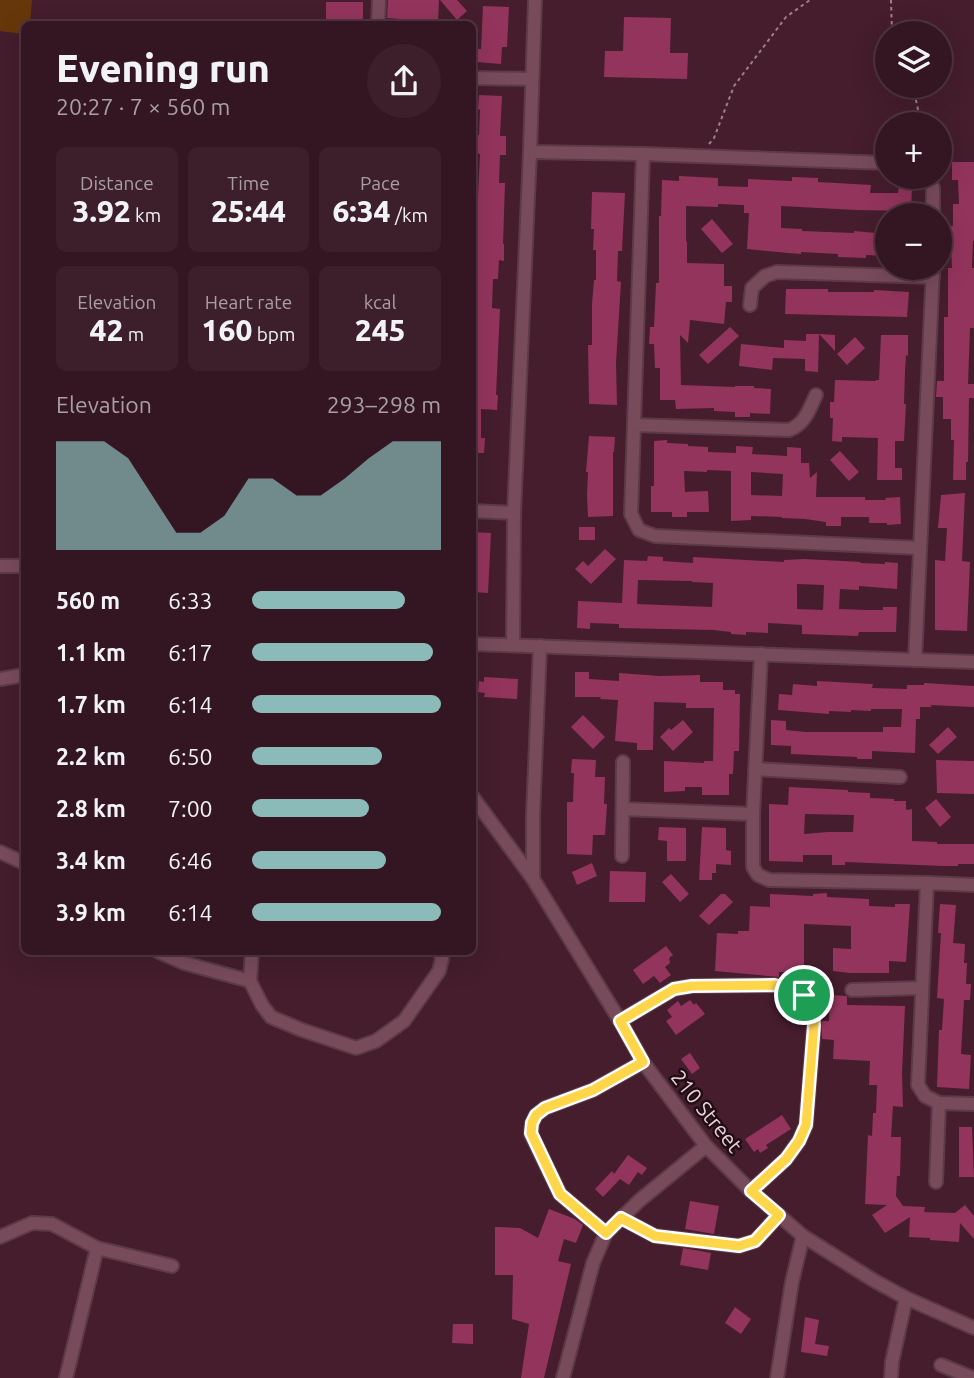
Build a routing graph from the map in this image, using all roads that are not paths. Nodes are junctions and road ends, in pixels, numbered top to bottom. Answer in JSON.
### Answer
{"nodes":[{"id":1,"x":379,"y":0,"type":"edge"},
{"id":2,"x":535,"y":0,"type":"edge"},
{"id":3,"x":379,"y":21,"type":"edge"},
{"id":4,"x":476,"y":78,"type":"edge"},
{"id":5,"x":532,"y":79,"type":"junction"},
{"id":6,"x":530,"y":152,"type":"junction"},
{"id":7,"x":643,"y":154,"type":"junction"},
{"id":8,"x":875,"y":163,"type":"edge"},
{"id":9,"x":875,"y":272,"type":"edge"},
{"id":10,"x":933,"y":280,"type":"edge"},
{"id":11,"x":750,"y":305,"type":"dead end"},
{"id":12,"x":816,"y":395,"type":"dead end"},
{"id":13,"x":634,"y":425,"type":"junction"},
{"id":14,"x":476,"y":510,"type":"edge"},
{"id":15,"x":514,"y":513,"type":"junction"},
{"id":16,"x":920,"y":548,"type":"junction"},
{"id":17,"x":0,"y":566,"type":"edge"},
{"id":18,"x":21,"y":566,"type":"edge"},
{"id":19,"x":476,"y":644,"type":"edge"},
{"id":20,"x":513,"y":645,"type":"junction"},
{"id":21,"x":540,"y":646,"type":"junction"},
{"id":22,"x":761,"y":654,"type":"junction"},
{"id":23,"x":915,"y":660,"type":"junction"},
{"id":24,"x":974,"y":662,"type":"edge"},
{"id":25,"x":21,"y":676,"type":"edge"},
{"id":26,"x":0,"y":679,"type":"edge"},
{"id":27,"x":623,"y":762,"type":"dead end"},
{"id":28,"x":755,"y":769,"type":"junction"},
{"id":29,"x":900,"y":777,"type":"dead end"},
{"id":30,"x":476,"y":801,"type":"edge"},
{"id":31,"x":623,"y":809,"type":"junction"},
{"id":32,"x":753,"y":814,"type":"junction"},
{"id":33,"x":0,"y":852,"type":"edge"},
{"id":34,"x":622,"y":856,"type":"dead end"},
{"id":35,"x":21,"y":862,"type":"edge"},
{"id":36,"x":533,"y":879,"type":"junction"},
{"id":37,"x":926,"y":883,"type":"junction"},
{"id":38,"x":974,"y":885,"type":"edge"},
{"id":39,"x":166,"y":955,"type":"edge"},
{"id":40,"x":251,"y":955,"type":"edge"},
{"id":41,"x":441,"y":955,"type":"edge"},
{"id":42,"x":250,"y":981,"type":"junction"},
{"id":43,"x":921,"y":988,"type":"junction"},
{"id":44,"x":852,"y":990,"type":"dead end"},
{"id":45,"x":620,"y":1021,"type":"junction"},
{"id":46,"x":643,"y":1062,"type":"junction"},
{"id":47,"x":939,"y":1102,"type":"junction"},
{"id":48,"x":974,"y":1104,"type":"edge"},
{"id":49,"x":706,"y":1146,"type":"junction"},
{"id":50,"x":936,"y":1182,"type":"dead end"},
{"id":51,"x":751,"y":1191,"type":"junction"},
{"id":52,"x":779,"y":1215,"type":"junction"},
{"id":53,"x":621,"y":1218,"type":"junction"},
{"id":54,"x":606,"y":1233,"type":"junction"},
{"id":55,"x":803,"y":1236,"type":"junction"},
{"id":56,"x":0,"y":1237,"type":"edge"},
{"id":57,"x":97,"y":1248,"type":"junction"},
{"id":58,"x":172,"y":1266,"type":"dead end"},
{"id":59,"x":906,"y":1298,"type":"junction"},
{"id":60,"x":974,"y":1328,"type":"edge"},
{"id":61,"x":941,"y":1365,"type":"dead end"},
{"id":62,"x":66,"y":1378,"type":"edge"},
{"id":63,"x":563,"y":1378,"type":"edge"},
{"id":64,"x":777,"y":1378,"type":"edge"},
{"id":65,"x":891,"y":1378,"type":"edge"},
{"id":66,"x":973,"y":1378,"type":"edge"}],
"edges":[{"from":1,"to":3,"type":"street"},
{"from":2,"to":5,"type":"street"},
{"from":4,"to":5,"type":"street"},
{"from":5,"to":6,"type":"street"},
{"from":6,"to":7,"type":"street"},
{"from":6,"to":15,"type":"street"},
{"from":7,"to":8,"type":"street"},
{"from":7,"to":13,"type":"street"},
{"from":9,"to":11,"type":"street"},
{"from":10,"to":16,"type":"street"},
{"from":12,"to":13,"type":"street"},
{"from":13,"to":16,"type":"street"},
{"from":14,"to":15,"type":"street"},
{"from":15,"to":20,"type":"street"},
{"from":16,"to":23,"type":"street"},
{"from":17,"to":18,"type":"street"},
{"from":19,"to":20,"type":"street"},
{"from":20,"to":21,"type":"street"},
{"from":21,"to":22,"type":"street"},
{"from":21,"to":36,"type":"street"},
{"from":22,"to":23,"type":"street"},
{"from":22,"to":28,"type":"street"},
{"from":23,"to":24,"type":"street"},
{"from":25,"to":26,"type":"street"},
{"from":27,"to":31,"type":"street"},
{"from":28,"to":29,"type":"street"},
{"from":28,"to":32,"type":"street"},
{"from":30,"to":36,"type":"street","name":"210 Street"},
{"from":31,"to":32,"type":"street"},
{"from":31,"to":34,"type":"street"},
{"from":32,"to":37,"type":"street"},
{"from":33,"to":35,"type":"street"},
{"from":36,"to":45,"type":"street","name":"210 Street"},
{"from":37,"to":38,"type":"street"},
{"from":37,"to":43,"type":"street"},
{"from":39,"to":42,"type":"street"},
{"from":40,"to":42,"type":"street"},
{"from":41,"to":42,"type":"street"},
{"from":43,"to":44,"type":"street"},
{"from":43,"to":47,"type":"street"},
{"from":45,"to":46,"type":"street","name":"210 Street"},
{"from":45,"to":51,"type":"street"},
{"from":46,"to":49,"type":"street","name":"210 Street"},
{"from":46,"to":54,"type":"street"},
{"from":47,"to":48,"type":"street"},
{"from":47,"to":50,"type":"street"},
{"from":49,"to":51,"type":"street","name":"210 Street"},
{"from":49,"to":53,"type":"street"},
{"from":51,"to":52,"type":"street","name":"210 Street"},
{"from":52,"to":53,"type":"street"},
{"from":52,"to":55,"type":"street","name":"210 Street"},
{"from":53,"to":54,"type":"street"},
{"from":54,"to":63,"type":"street"},
{"from":55,"to":59,"type":"street","name":"210 Street"},
{"from":55,"to":64,"type":"street"},
{"from":56,"to":57,"type":"street"},
{"from":57,"to":58,"type":"street"},
{"from":57,"to":62,"type":"street"},
{"from":59,"to":60,"type":"street","name":"210 Street"},
{"from":59,"to":65,"type":"street"},
{"from":61,"to":66,"type":"street"}]}
